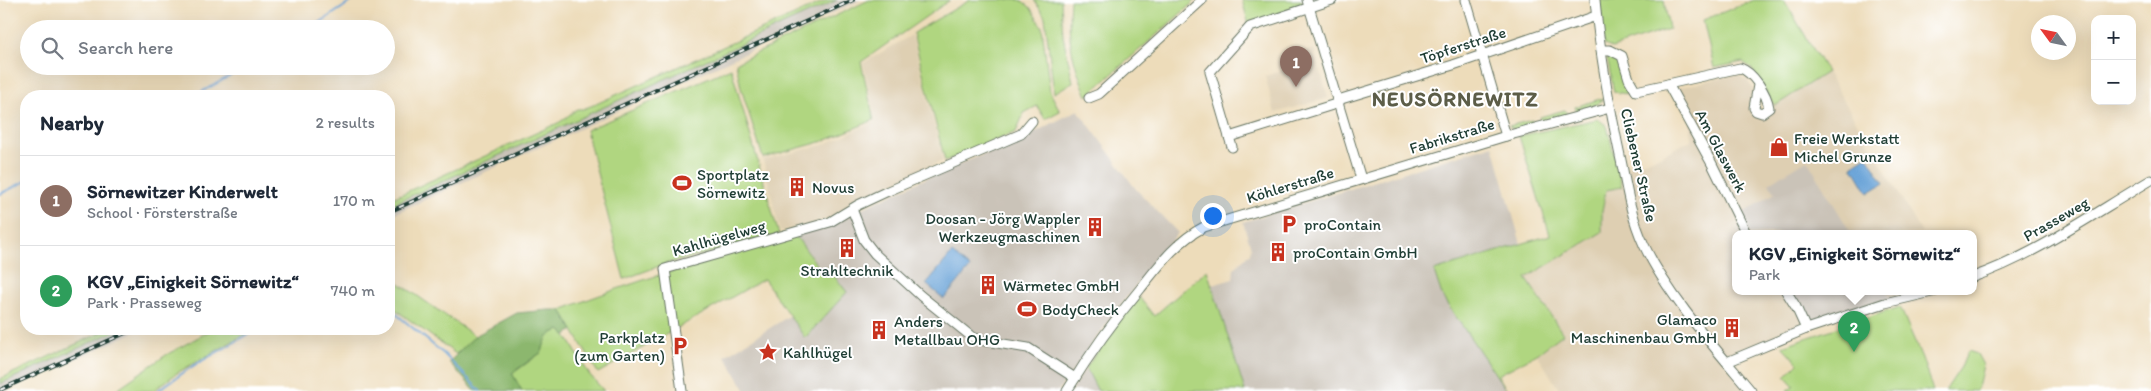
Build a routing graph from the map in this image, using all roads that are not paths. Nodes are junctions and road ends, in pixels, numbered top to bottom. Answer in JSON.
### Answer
{"nodes":[{"id":1,"x":1202,"y":0,"type":"edge"},
{"id":2,"x":1332,"y":0,"type":"edge"},
{"id":3,"x":1466,"y":0,"type":"edge"},
{"id":4,"x":1595,"y":0,"type":"edge"},
{"id":5,"x":1308,"y":4,"type":"edge"},
{"id":6,"x":1596,"y":16,"type":"junction"},
{"id":7,"x":1601,"y":50,"type":"junction"},
{"id":8,"x":1483,"y":55,"type":"junction"},
{"id":9,"x":1668,"y":84,"type":"junction"},
{"id":10,"x":1758,"y":85,"type":"dead end"},
{"id":11,"x":1089,"y":98,"type":"dead end"},
{"id":12,"x":1338,"y":102,"type":"junction"},
{"id":13,"x":1610,"y":108,"type":"junction"},
{"id":14,"x":1032,"y":121,"type":"dead end"},
{"id":15,"x":1506,"y":136,"type":"junction"},
{"id":16,"x":1229,"y":137,"type":"junction"},
{"id":17,"x":1232,"y":147,"type":"dead end"},
{"id":18,"x":1361,"y":179,"type":"junction"},
{"id":19,"x":2151,"y":180,"type":"edge"},
{"id":20,"x":852,"y":209,"type":"junction"},
{"id":21,"x":1745,"y":230,"type":"edge"},
{"id":22,"x":1977,"y":276,"type":"edge"},
{"id":23,"x":1788,"y":295,"type":"edge"},
{"id":24,"x":1920,"y":295,"type":"edge"},
{"id":25,"x":1806,"y":330,"type":"junction"},
{"id":26,"x":1726,"y":362,"type":"junction"},
{"id":27,"x":1075,"y":378,"type":"junction"},
{"id":28,"x":682,"y":391,"type":"edge"},
{"id":29,"x":1067,"y":391,"type":"edge"},
{"id":30,"x":1752,"y":391,"type":"edge"}],
"edges":[{"from":1,"to":11,"type":"street"},
{"from":2,"to":5,"type":"street"},
{"from":3,"to":8,"type":"street"},
{"from":4,"to":6,"type":"street","name":"Cliebener Straße"},
{"from":5,"to":12,"type":"street"},
{"from":5,"to":16,"type":"street"},
{"from":6,"to":7,"type":"street","name":"Cliebener Straße"},
{"from":6,"to":8,"type":"street","name":"Töpferstraße"},
{"from":7,"to":9,"type":"street"},
{"from":7,"to":13,"type":"street","name":"Cliebener Straße"},
{"from":8,"to":12,"type":"street","name":"Töpferstraße"},
{"from":8,"to":15,"type":"street"},
{"from":9,"to":10,"type":"street"},
{"from":9,"to":21,"type":"street","name":"Am Glaswerk"},
{"from":12,"to":16,"type":"street","name":"Töpferstraße"},
{"from":12,"to":18,"type":"street"},
{"from":13,"to":15,"type":"street","name":"Fabrikstraße"},
{"from":13,"to":26,"type":"street","name":"Cliebener Straße"},
{"from":14,"to":20,"type":"street"},
{"from":15,"to":18,"type":"street","name":"Fabrikstraße"},
{"from":16,"to":17,"type":"street"},
{"from":18,"to":27,"type":"street","name":"Köhlerstraße"},
{"from":19,"to":22,"type":"street","name":"Prasseweg"},
{"from":20,"to":27,"type":"street"},
{"from":20,"to":28,"type":"street","name":"Kahlhügelweg"},
{"from":23,"to":25,"type":"street"},
{"from":24,"to":25,"type":"street"},
{"from":25,"to":26,"type":"street"},
{"from":26,"to":30,"type":"street","name":"Cliebener Straße"},
{"from":27,"to":29,"type":"street","name":"Köhlerstraße"}]}
